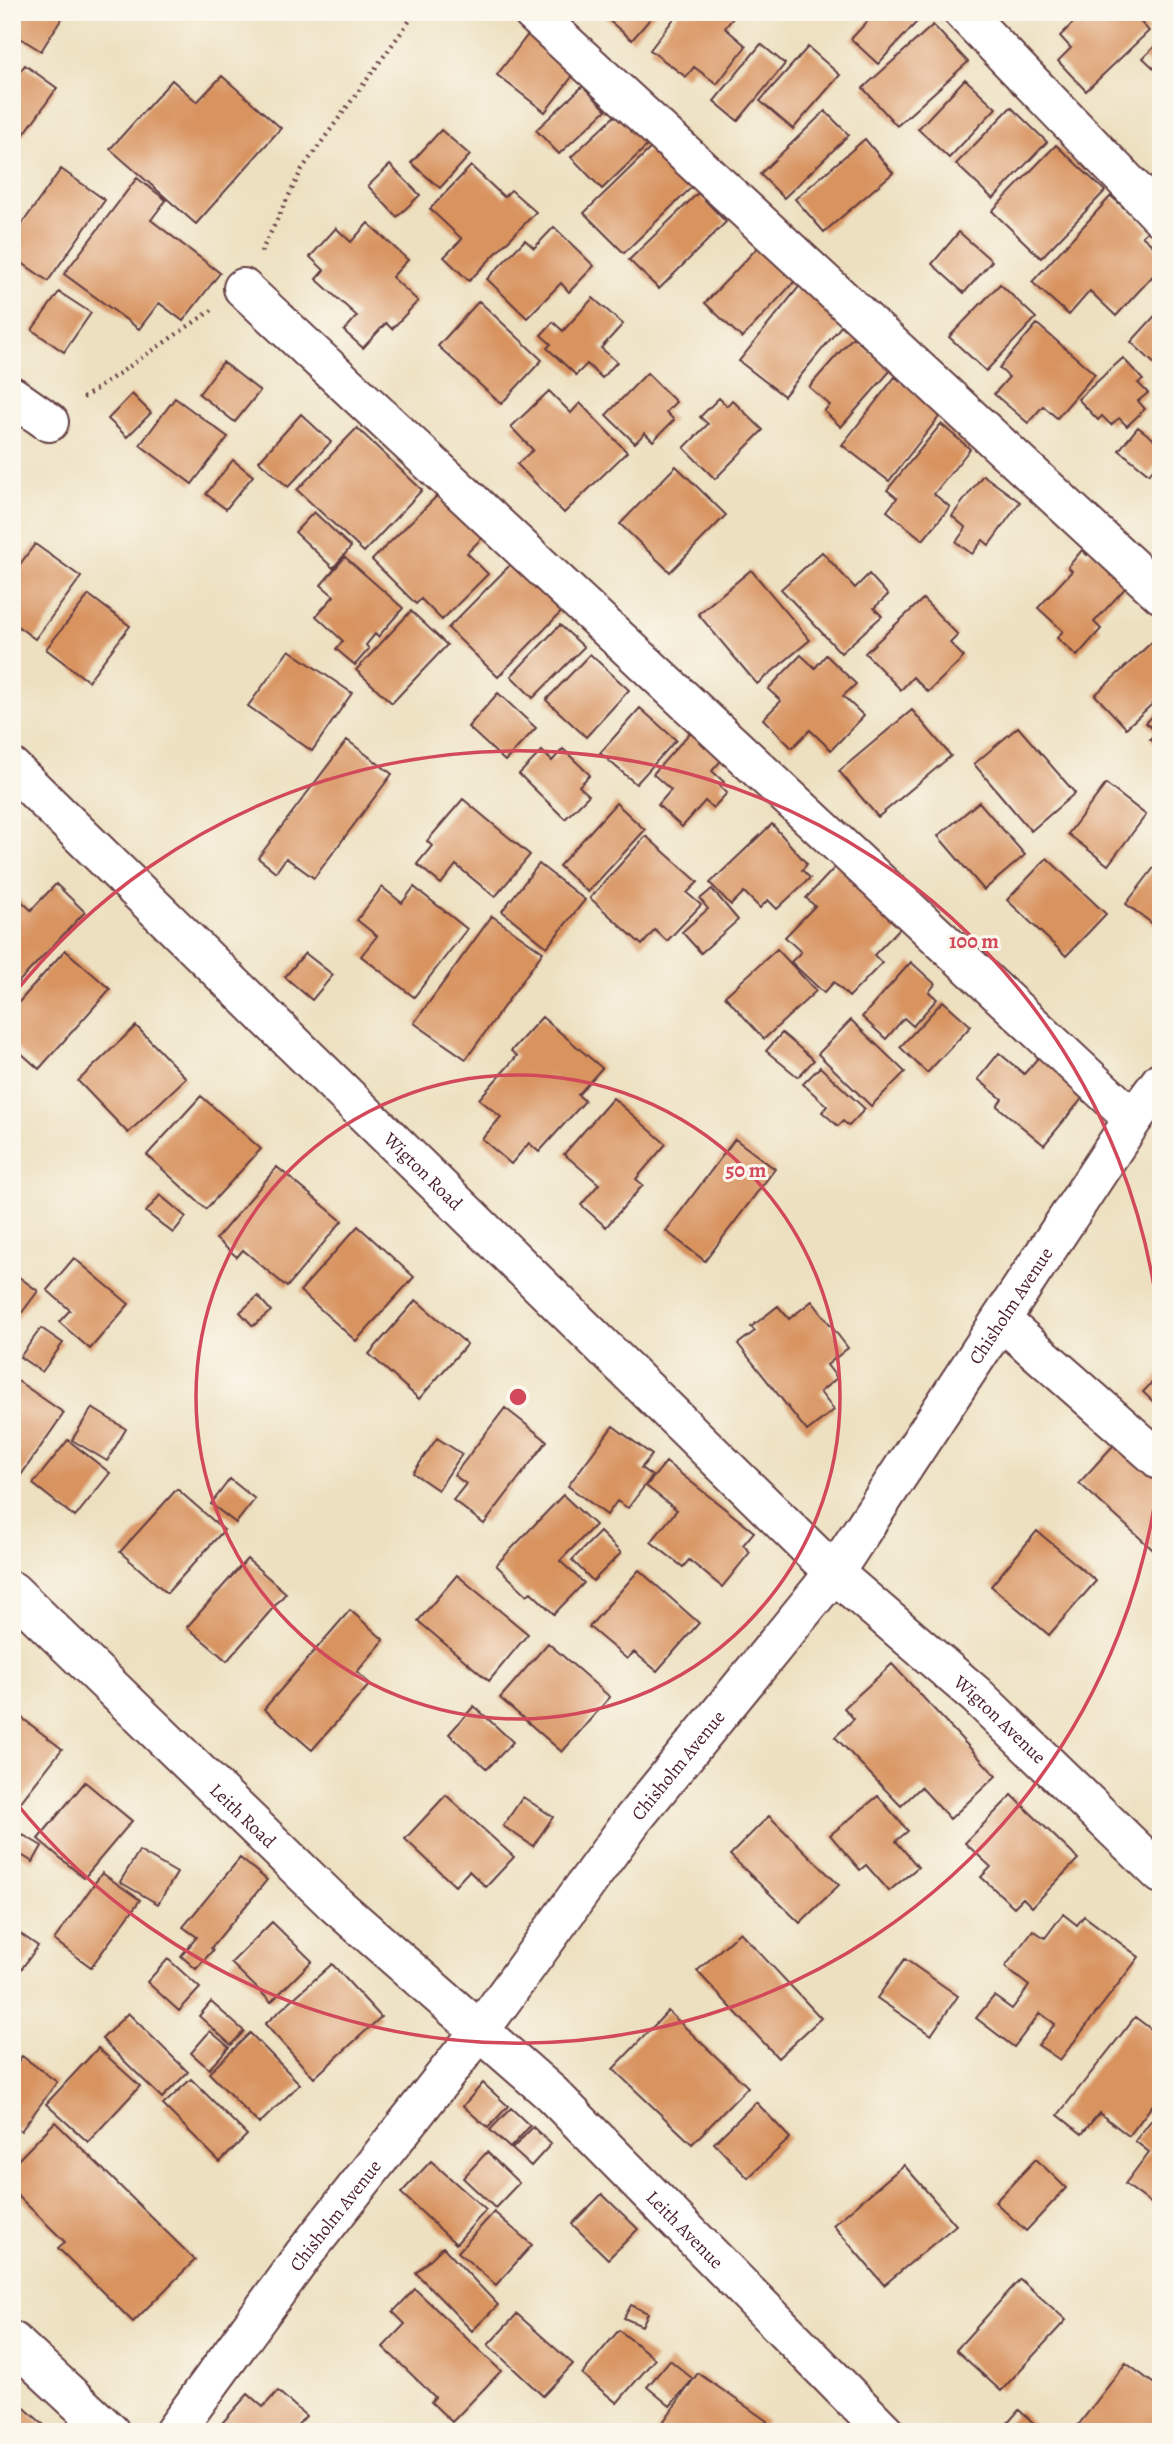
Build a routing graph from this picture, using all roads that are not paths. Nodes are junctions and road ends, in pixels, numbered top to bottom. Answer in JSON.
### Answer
{"nodes":[{"id":1,"x":532,"y":12,"type":"edge"},
{"id":2,"x":963,"y":12,"type":"edge"},
{"id":3,"x":1161,"y":217,"type":"edge"},
{"id":4,"x":243,"y":288,"type":"road end"},
{"id":5,"x":12,"y":396,"type":"edge"},
{"id":6,"x":49,"y":422,"type":"road end"},
{"id":7,"x":1161,"y":594,"type":"edge"},
{"id":8,"x":12,"y":768,"type":"edge"},
{"id":9,"x":1161,"y":1081,"type":"edge"},
{"id":10,"x":1133,"y":1119,"type":"junction"},
{"id":11,"x":1001,"y":1320,"type":"junction"},
{"id":12,"x":1161,"y":1461,"type":"edge"},
{"id":13,"x":834,"y":1573,"type":"junction"},
{"id":14,"x":12,"y":1591,"type":"edge"},
{"id":15,"x":1161,"y":1874,"type":"edge"},
{"id":16,"x":479,"y":2032,"type":"junction"},
{"id":17,"x":12,"y":2341,"type":"edge"},
{"id":18,"x":110,"y":2432,"type":"edge"},
{"id":19,"x":174,"y":2432,"type":"edge"},
{"id":20,"x":885,"y":2432,"type":"edge"}],
"edges":[{"from":1,"to":7,"type":"street"},
{"from":2,"to":3,"type":"street"},
{"from":4,"to":10,"type":"street"},
{"from":5,"to":6,"type":"street"},
{"from":8,"to":13,"type":"street","name":"Wigton Road"},
{"from":9,"to":10,"type":"street","name":"Chisholm Avenue"},
{"from":10,"to":11,"type":"street","name":"Chisholm Avenue"},
{"from":11,"to":12,"type":"street"},
{"from":11,"to":13,"type":"street","name":"Chisholm Avenue"},
{"from":13,"to":15,"type":"street","name":"Wigton Avenue"},
{"from":13,"to":16,"type":"street","name":"Chisholm Avenue"},
{"from":14,"to":16,"type":"street","name":"Leith Road"},
{"from":16,"to":19,"type":"street","name":"Chisholm Avenue"},
{"from":16,"to":20,"type":"street","name":"Leith Avenue"},
{"from":17,"to":18,"type":"street"}]}
